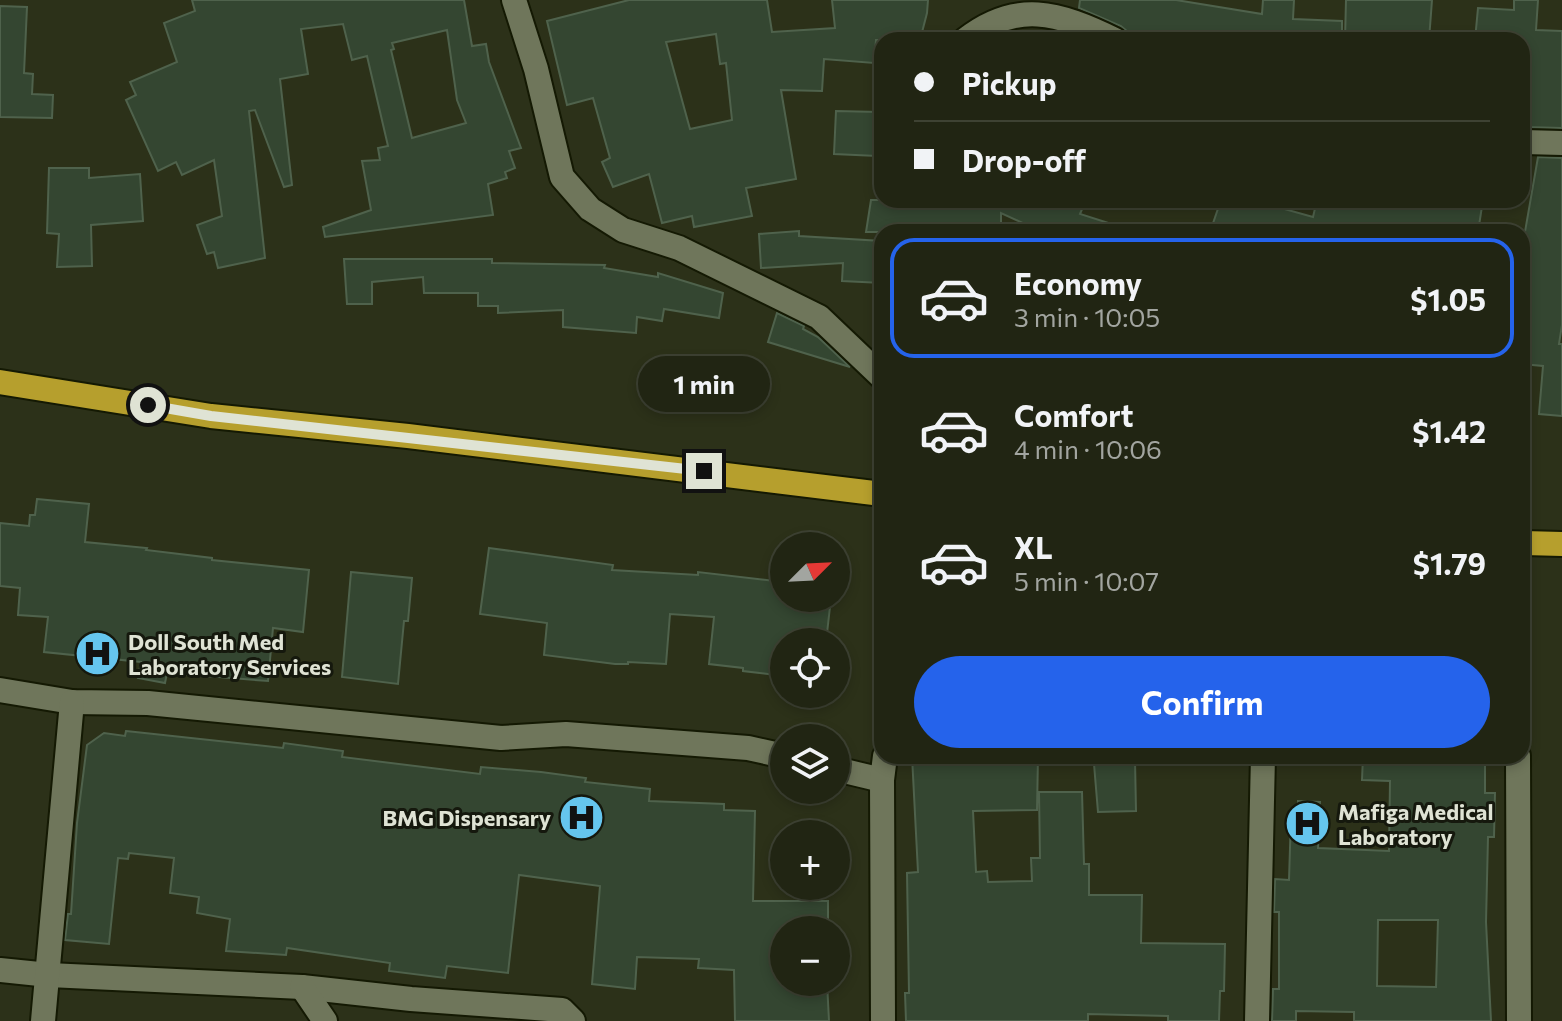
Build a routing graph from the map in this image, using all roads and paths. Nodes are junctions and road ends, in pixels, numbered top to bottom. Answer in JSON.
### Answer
{"nodes":[{"id":1,"x":514,"y":0,"type":"edge"},
{"id":2,"x":974,"y":32,"type":"edge"},
{"id":3,"x":1098,"y":32,"type":"edge"},
{"id":4,"x":1530,"y":142,"type":"edge"},
{"id":5,"x":1562,"y":143,"type":"edge"},
{"id":6,"x":874,"y":369,"type":"edge"},
{"id":7,"x":0,"y":382,"type":"edge"},
{"id":8,"x":874,"y":493,"type":"edge"},
{"id":9,"x":1530,"y":543,"type":"edge"},
{"id":10,"x":1562,"y":544,"type":"edge"},
{"id":11,"x":0,"y":690,"type":"edge"},
{"id":12,"x":72,"y":702,"type":"junction"},
{"id":13,"x":770,"y":753,"type":"edge"},
{"id":14,"x":1263,"y":764,"type":"edge"},
{"id":15,"x":1518,"y":764,"type":"edge"},
{"id":16,"x":884,"y":768,"type":"edge"},
{"id":17,"x":850,"y":769,"type":"edge"},
{"id":18,"x":0,"y":970,"type":"edge"},
{"id":19,"x":49,"y":975,"type":"junction"},
{"id":20,"x":302,"y":987,"type":"junction"},
{"id":21,"x":43,"y":1021,"type":"edge"},
{"id":22,"x":325,"y":1021,"type":"edge"},
{"id":23,"x":573,"y":1021,"type":"edge"},
{"id":24,"x":883,"y":1021,"type":"edge"},
{"id":25,"x":1257,"y":1021,"type":"edge"},
{"id":26,"x":1519,"y":1021,"type":"edge"}],
"edges":[{"from":1,"to":6,"type":"street"},
{"from":2,"to":3,"type":"street"},
{"from":4,"to":5,"type":"street"},
{"from":7,"to":8,"type":"highway"},
{"from":9,"to":10,"type":"highway"},
{"from":11,"to":12,"type":"street"},
{"from":12,"to":13,"type":"street"},
{"from":12,"to":19,"type":"street"},
{"from":14,"to":25,"type":"street"},
{"from":15,"to":26,"type":"street"},
{"from":16,"to":17,"type":"street"},
{"from":16,"to":24,"type":"street"},
{"from":18,"to":19,"type":"street"},
{"from":19,"to":20,"type":"street"},
{"from":19,"to":21,"type":"street"},
{"from":20,"to":22,"type":"street"},
{"from":20,"to":23,"type":"street"}]}
